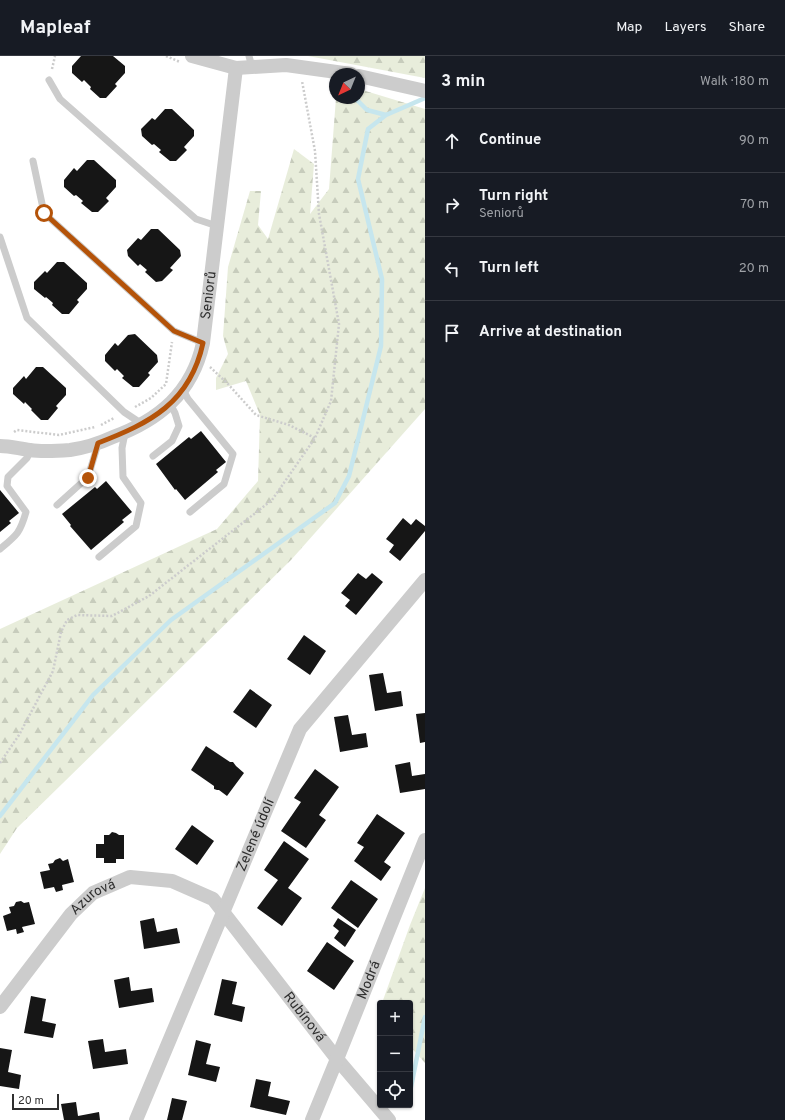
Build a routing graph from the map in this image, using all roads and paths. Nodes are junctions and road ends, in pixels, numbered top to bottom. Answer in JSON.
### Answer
{"nodes":[{"id":1,"x":166,"y":56,"type":"edge"},
{"id":2,"x":189,"y":60,"type":"edge"},
{"id":3,"x":250,"y":62,"type":"edge"},
{"id":4,"x":236,"y":68,"type":"junction"},
{"id":5,"x":329,"y":71,"type":"edge"},
{"id":6,"x":365,"y":77,"type":"edge"},
{"id":7,"x":49,"y":80,"type":"dead end"},
{"id":8,"x":425,"y":91,"type":"edge"},
{"id":9,"x":33,"y":161,"type":"dead end"},
{"id":10,"x":217,"y":226,"type":"junction"},
{"id":11,"x":0,"y":238,"type":"edge"},
{"id":12,"x":203,"y":343,"type":"junction"},
{"id":13,"x":213,"y":369,"type":"dead end"},
{"id":14,"x":183,"y":390,"type":"junction"},
{"id":15,"x":170,"y":404,"type":"junction"},
{"id":16,"x":142,"y":424,"type":"junction"},
{"id":17,"x":125,"y":433,"type":"junction"},
{"id":18,"x":315,"y":438,"type":"dead end"},
{"id":19,"x":98,"y":443,"type":"junction"},
{"id":20,"x":0,"y":446,"type":"edge"},
{"id":21,"x":31,"y":450,"type":"junction"},
{"id":22,"x":153,"y":456,"type":"dead end"},
{"id":23,"x":57,"y":505,"type":"dead end"},
{"id":24,"x":190,"y":512,"type":"dead end"},
{"id":25,"x":0,"y":549,"type":"edge"},
{"id":26,"x":99,"y":557,"type":"dead end"},
{"id":27,"x":425,"y":580,"type":"edge"},
{"id":28,"x":425,"y":840,"type":"edge"},
{"id":29,"x":224,"y":911,"type":"junction"},
{"id":30,"x":0,"y":1007,"type":"edge"},
{"id":31,"x":337,"y":1059,"type":"junction"},
{"id":32,"x":136,"y":1120,"type":"edge"},
{"id":33,"x":312,"y":1120,"type":"edge"},
{"id":34,"x":389,"y":1120,"type":"edge"}],
"edges":[{"from":1,"to":2,"type":"path"},
{"from":2,"to":4,"type":"street"},
{"from":3,"to":4,"type":"street"},
{"from":3,"to":5,"type":"street"},
{"from":4,"to":10,"type":"street","name":"Seniorů"},
{"from":6,"to":8,"type":"street"},
{"from":7,"to":10,"type":"lane"},
{"from":9,"to":12,"type":"lane"},
{"from":10,"to":12,"type":"street","name":"Seniorů"},
{"from":11,"to":16,"type":"lane"},
{"from":12,"to":14,"type":"street","name":"Seniorů"},
{"from":13,"to":18,"type":"path"},
{"from":14,"to":15,"type":"street","name":"Seniorů"},
{"from":14,"to":24,"type":"lane"},
{"from":15,"to":16,"type":"street","name":"Seniorů"},
{"from":15,"to":22,"type":"lane"},
{"from":16,"to":17,"type":"street","name":"Seniorů"},
{"from":17,"to":19,"type":"street","name":"Seniorů"},
{"from":17,"to":26,"type":"lane"},
{"from":19,"to":21,"type":"street","name":"Seniorů"},
{"from":19,"to":23,"type":"lane"},
{"from":20,"to":21,"type":"street","name":"Seniorů"},
{"from":21,"to":25,"type":"lane"},
{"from":27,"to":29,"type":"street","name":"Zelené údolí"},
{"from":28,"to":31,"type":"street","name":"Modrá"},
{"from":29,"to":30,"type":"street","name":"Azurová"},
{"from":29,"to":31,"type":"street","name":"Rubínová"},
{"from":29,"to":32,"type":"street","name":"Zelené údolí"},
{"from":31,"to":33,"type":"street","name":"Modrá"},
{"from":31,"to":34,"type":"street","name":"Rubínová"}]}
